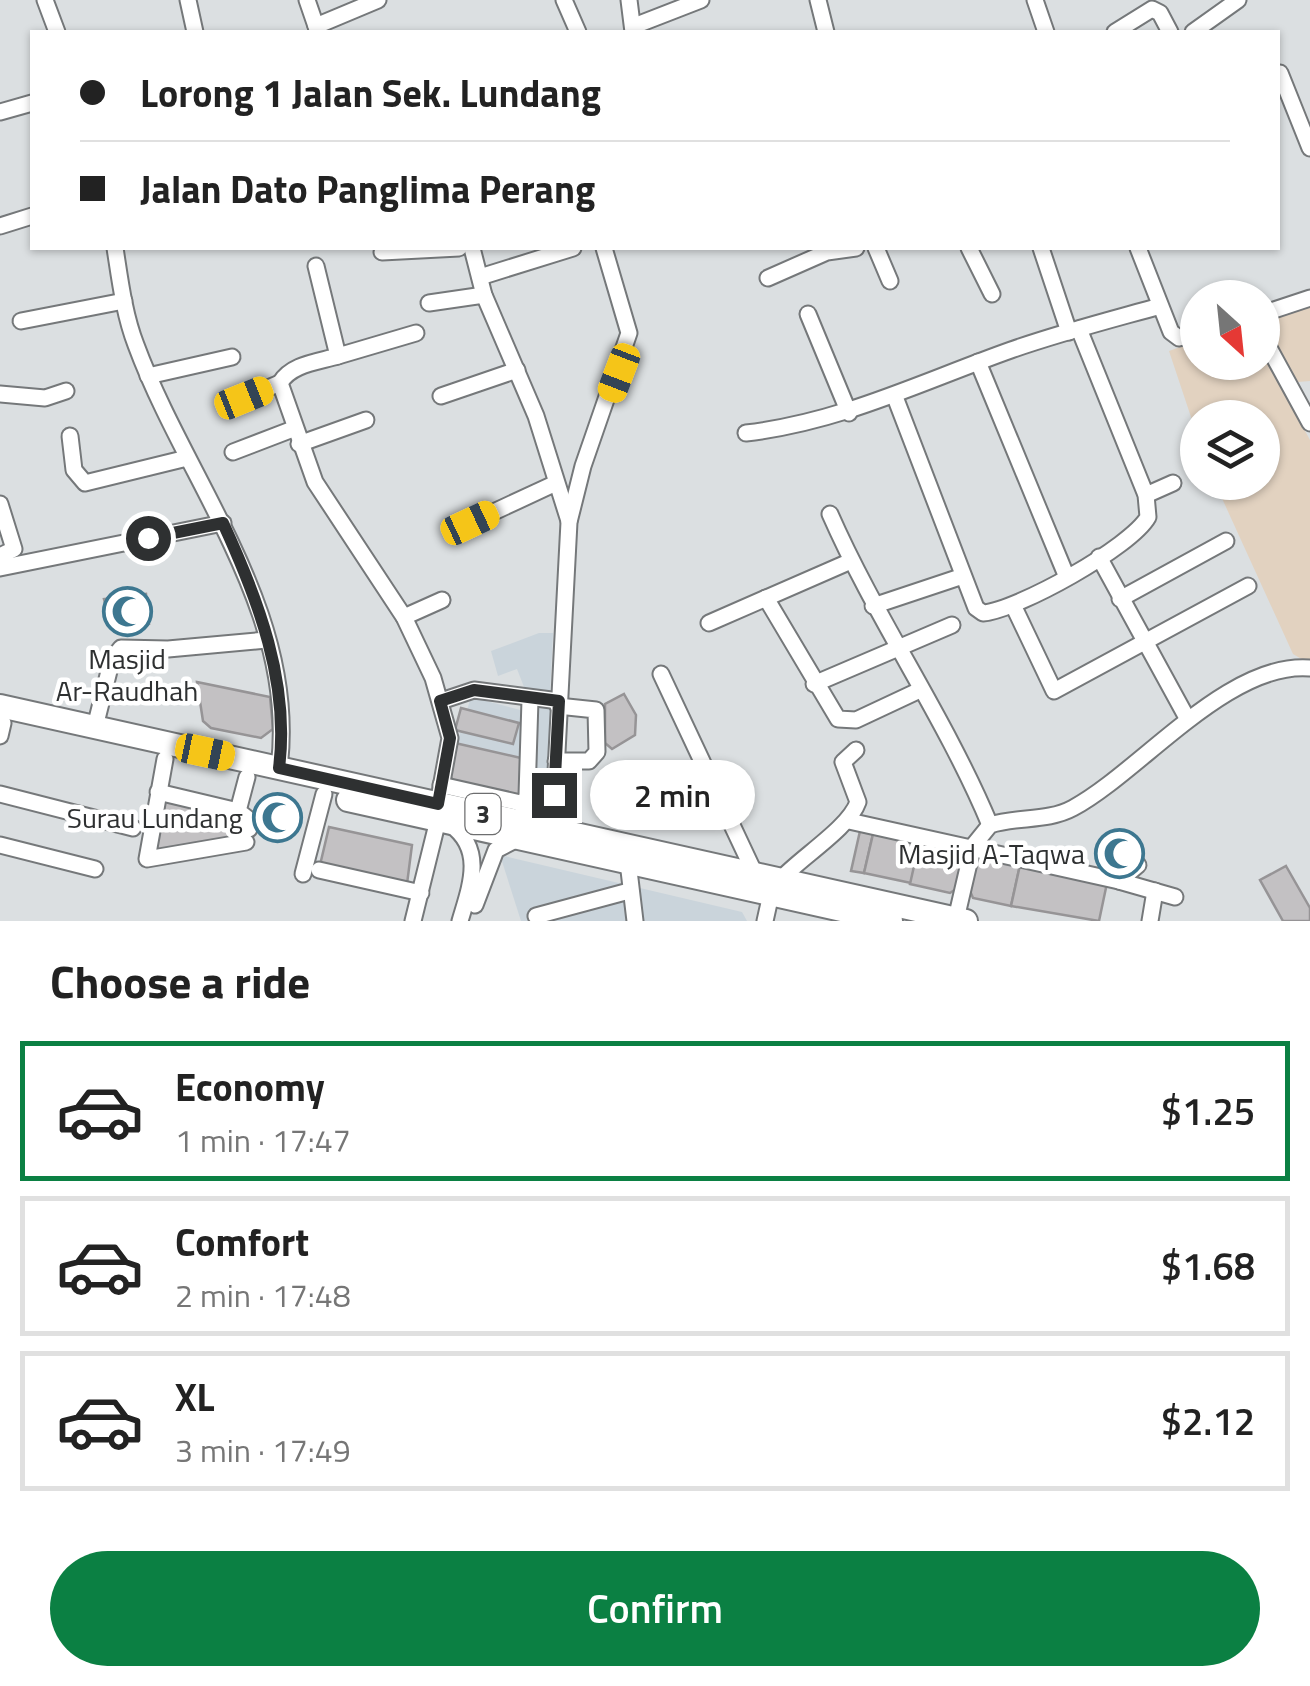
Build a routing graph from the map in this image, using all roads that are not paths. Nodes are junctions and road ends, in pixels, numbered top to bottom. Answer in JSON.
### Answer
{"nodes":[{"id":1,"x":45,"y":0,"type":"edge"},
{"id":2,"x":307,"y":0,"type":"edge"},
{"id":3,"x":378,"y":0,"type":"edge"},
{"id":4,"x":564,"y":0,"type":"edge"},
{"id":5,"x":629,"y":0,"type":"edge"},
{"id":6,"x":701,"y":0,"type":"edge"},
{"id":7,"x":818,"y":0,"type":"edge"},
{"id":8,"x":1034,"y":0,"type":"edge"},
{"id":9,"x":1238,"y":0,"type":"edge"},
{"id":10,"x":193,"y":1,"type":"edge"},
{"id":11,"x":317,"y":29,"type":"edge"},
{"id":12,"x":633,"y":29,"type":"edge"},
{"id":13,"x":56,"y":30,"type":"edge"},
{"id":14,"x":196,"y":30,"type":"edge"},
{"id":15,"x":577,"y":30,"type":"edge"},
{"id":16,"x":826,"y":30,"type":"edge"},
{"id":17,"x":1045,"y":30,"type":"edge"},
{"id":18,"x":1118,"y":30,"type":"edge"},
{"id":19,"x":1169,"y":30,"type":"edge"},
{"id":20,"x":1199,"y":30,"type":"edge"},
{"id":21,"x":1280,"y":73,"type":"edge"},
{"id":22,"x":30,"y":104,"type":"edge"},
{"id":23,"x":0,"y":112,"type":"edge"},
{"id":24,"x":1310,"y":148,"type":"edge"},
{"id":25,"x":30,"y":217,"type":"edge"},
{"id":26,"x":0,"y":226,"type":"edge"},
{"id":27,"x":115,"y":250,"type":"edge"},
{"id":28,"x":420,"y":250,"type":"edge"},
{"id":29,"x":473,"y":250,"type":"edge"},
{"id":30,"x":566,"y":250,"type":"edge"},
{"id":31,"x":605,"y":250,"type":"edge"},
{"id":32,"x":826,"y":250,"type":"edge"},
{"id":33,"x":877,"y":250,"type":"edge"},
{"id":34,"x":970,"y":250,"type":"edge"},
{"id":35,"x":1041,"y":250,"type":"edge"},
{"id":36,"x":1139,"y":250,"type":"edge"},
{"id":37,"x":382,"y":252,"type":"dead end"},
{"id":38,"x":316,"y":266,"type":"dead end"},
{"id":39,"x":480,"y":276,"type":"junction"},
{"id":40,"x":768,"y":278,"type":"dead end"},
{"id":41,"x":890,"y":281,"type":"dead end"},
{"id":42,"x":992,"y":294,"type":"dead end"},
{"id":43,"x":484,"y":295,"type":"junction"},
{"id":44,"x":1310,"y":298,"type":"edge"},
{"id":45,"x":124,"y":301,"type":"junction"},
{"id":46,"x":429,"y":303,"type":"dead end"},
{"id":47,"x":1160,"y":306,"type":"junction"},
{"id":48,"x":1280,"y":308,"type":"edge"},
{"id":49,"x":808,"y":314,"type":"dead end"},
{"id":50,"x":21,"y":322,"type":"dead end"},
{"id":51,"x":1074,"y":330,"type":"junction"},
{"id":52,"x":416,"y":333,"type":"dead end"},
{"id":53,"x":1180,"y":335,"type":"edge"},
{"id":54,"x":338,"y":356,"type":"junction"},
{"id":55,"x":232,"y":357,"type":"dead end"},
{"id":56,"x":1280,"y":360,"type":"edge"},
{"id":57,"x":978,"y":362,"type":"junction"},
{"id":58,"x":517,"y":370,"type":"junction"},
{"id":59,"x":148,"y":376,"type":"junction"},
{"id":60,"x":280,"y":383,"type":"junction"},
{"id":61,"x":66,"y":390,"type":"dead end"},
{"id":62,"x":1303,"y":393,"type":"edge"},
{"id":63,"x":0,"y":394,"type":"edge"},
{"id":64,"x":441,"y":396,"type":"dead end"},
{"id":65,"x":896,"y":396,"type":"junction"},
{"id":66,"x":244,"y":398,"type":"dead end"},
{"id":67,"x":849,"y":413,"type":"junction"},
{"id":68,"x":366,"y":420,"type":"dead end"},
{"id":69,"x":1310,"y":423,"type":"edge"},
{"id":70,"x":746,"y":434,"type":"dead end"},
{"id":71,"x":70,"y":436,"type":"dead end"},
{"id":72,"x":296,"y":436,"type":"junction"},
{"id":73,"x":233,"y":452,"type":"dead end"},
{"id":74,"x":187,"y":458,"type":"junction"},
{"id":75,"x":556,"y":482,"type":"junction"},
{"id":76,"x":1173,"y":483,"type":"dead end"},
{"id":77,"x":1146,"y":495,"type":"junction"},
{"id":78,"x":0,"y":504,"type":"edge"},
{"id":79,"x":830,"y":514,"type":"dead end"},
{"id":80,"x":569,"y":522,"type":"junction"},
{"id":81,"x":223,"y":523,"type":"junction"},
{"id":82,"x":470,"y":523,"type":"dead end"},
{"id":83,"x":1226,"y":541,"type":"dead end"},
{"id":84,"x":0,"y":556,"type":"edge"},
{"id":85,"x":1098,"y":557,"type":"junction"},
{"id":86,"x":851,"y":561,"type":"junction"},
{"id":87,"x":0,"y":568,"type":"edge"},
{"id":88,"x":1066,"y":575,"type":"junction"},
{"id":89,"x":964,"y":576,"type":"junction"},
{"id":90,"x":1248,"y":586,"type":"dead end"},
{"id":91,"x":766,"y":598,"type":"junction"},
{"id":92,"x":1120,"y":599,"type":"junction"},
{"id":93,"x":442,"y":600,"type":"dead end"},
{"id":94,"x":873,"y":606,"type":"junction"},
{"id":95,"x":1012,"y":606,"type":"junction"},
{"id":96,"x":404,"y":617,"type":"junction"},
{"id":97,"x":709,"y":622,"type":"dead end"},
{"id":98,"x":952,"y":625,"type":"dead end"},
{"id":99,"x":266,"y":640,"type":"junction"},
{"id":100,"x":1145,"y":642,"type":"junction"},
{"id":101,"x":896,"y":648,"type":"junction"},
{"id":102,"x":1310,"y":668,"type":"edge"},
{"id":103,"x":661,"y":674,"type":"dead end"},
{"id":104,"x":814,"y":684,"type":"junction"},
{"id":105,"x":920,"y":690,"type":"junction"},
{"id":106,"x":530,"y":700,"type":"junction"},
{"id":107,"x":440,"y":701,"type":"junction"},
{"id":108,"x":559,"y":704,"type":"junction"},
{"id":109,"x":1187,"y":718,"type":"junction"},
{"id":110,"x":1,"y":722,"type":"edge"},
{"id":111,"x":95,"y":728,"type":"junction"},
{"id":112,"x":856,"y":750,"type":"dead end"},
{"id":113,"x":165,"y":759,"type":"junction"},
{"id":114,"x":556,"y":760,"type":"junction"},
{"id":115,"x":279,"y":768,"type":"junction"},
{"id":116,"x":247,"y":777,"type":"junction"},
{"id":117,"x":158,"y":792,"type":"junction"},
{"id":118,"x":0,"y":794,"type":"edge"},
{"id":119,"x":324,"y":794,"type":"junction"},
{"id":120,"x":441,"y":808,"type":"junction"},
{"id":121,"x":238,"y":811,"type":"junction"},
{"id":122,"x":521,"y":821,"type":"junction"},
{"id":123,"x":849,"y":821,"type":"junction"},
{"id":124,"x":990,"y":826,"type":"junction"},
{"id":125,"x":132,"y":828,"type":"dead end"},
{"id":126,"x":553,"y":829,"type":"junction"},
{"id":127,"x":0,"y":845,"type":"edge"},
{"id":128,"x":973,"y":846,"type":"junction"},
{"id":129,"x":628,"y":862,"type":"junction"},
{"id":130,"x":1138,"y":865,"type":"dead end"},
{"id":131,"x":95,"y":869,"type":"dead end"},
{"id":132,"x":755,"y":874,"type":"junction"},
{"id":133,"x":1119,"y":881,"type":"junction"},
{"id":134,"x":776,"y":887,"type":"junction"},
{"id":135,"x":1155,"y":891,"type":"junction"},
{"id":136,"x":421,"y":892,"type":"junction"},
{"id":137,"x":629,"y":892,"type":"junction"},
{"id":138,"x":1175,"y":897,"type":"dead end"},
{"id":139,"x":844,"y":915,"type":"edge"},
{"id":140,"x":536,"y":916,"type":"dead end"},
{"id":141,"x":884,"y":920,"type":"edge"},
{"id":142,"x":961,"y":920,"type":"edge"},
{"id":143,"x":413,"y":921,"type":"edge"},
{"id":144,"x":460,"y":921,"type":"edge"},
{"id":145,"x":470,"y":921,"type":"edge"},
{"id":146,"x":635,"y":921,"type":"edge"},
{"id":147,"x":766,"y":921,"type":"edge"},
{"id":148,"x":1150,"y":921,"type":"edge"}],
"edges":[{"from":1,"to":13,"type":"street"},
{"from":2,"to":11,"type":"street"},
{"from":3,"to":11,"type":"street"},
{"from":4,"to":15,"type":"street"},
{"from":5,"to":12,"type":"street"},
{"from":6,"to":12,"type":"street"},
{"from":7,"to":16,"type":"street"},
{"from":8,"to":17,"type":"street"},
{"from":9,"to":20,"type":"street"},
{"from":10,"to":14,"type":"street"},
{"from":18,"to":19,"type":"street"},
{"from":21,"to":24,"type":"street"},
{"from":22,"to":23,"type":"street"},
{"from":25,"to":26,"type":"street"},
{"from":27,"to":45,"type":"street"},
{"from":28,"to":37,"type":"street"},
{"from":29,"to":39,"type":"street"},
{"from":30,"to":39,"type":"street"},
{"from":31,"to":80,"type":"street"},
{"from":32,"to":40,"type":"street"},
{"from":33,"to":41,"type":"street"},
{"from":34,"to":42,"type":"street"},
{"from":35,"to":51,"type":"street"},
{"from":36,"to":47,"type":"street"},
{"from":38,"to":54,"type":"street"},
{"from":39,"to":43,"type":"street"},
{"from":43,"to":46,"type":"street"},
{"from":43,"to":58,"type":"street"},
{"from":44,"to":48,"type":"street"},
{"from":45,"to":50,"type":"street"},
{"from":45,"to":59,"type":"street"},
{"from":47,"to":51,"type":"street"},
{"from":47,"to":53,"type":"street"},
{"from":49,"to":67,"type":"street"},
{"from":51,"to":57,"type":"street"},
{"from":51,"to":77,"type":"street"},
{"from":52,"to":54,"type":"street"},
{"from":54,"to":60,"type":"street"},
{"from":55,"to":59,"type":"street"},
{"from":56,"to":62,"type":"street"},
{"from":57,"to":65,"type":"street"},
{"from":57,"to":88,"type":"street"},
{"from":58,"to":64,"type":"street"},
{"from":58,"to":75,"type":"street"},
{"from":59,"to":74,"type":"street"},
{"from":60,"to":66,"type":"street"},
{"from":60,"to":72,"type":"street"},
{"from":61,"to":63,"type":"street"},
{"from":62,"to":69,"type":"street"},
{"from":65,"to":67,"type":"street"},
{"from":65,"to":89,"type":"street"},
{"from":67,"to":70,"type":"street"},
{"from":68,"to":72,"type":"street"},
{"from":71,"to":74,"type":"street"},
{"from":72,"to":73,"type":"street"},
{"from":72,"to":96,"type":"street"},
{"from":74,"to":81,"type":"street"},
{"from":75,"to":80,"type":"street"},
{"from":75,"to":82,"type":"street"},
{"from":76,"to":77,"type":"street"},
{"from":77,"to":85,"type":"street"},
{"from":78,"to":84,"type":"street"},
{"from":79,"to":86,"type":"street"},
{"from":80,"to":108,"type":"street"},
{"from":81,"to":87,"type":"street"},
{"from":81,"to":99,"type":"street"},
{"from":83,"to":92,"type":"street"},
{"from":85,"to":88,"type":"street"},
{"from":85,"to":92,"type":"street"},
{"from":86,"to":91,"type":"street"},
{"from":86,"to":94,"type":"street"},
{"from":88,"to":95,"type":"street"},
{"from":89,"to":94,"type":"street"},
{"from":89,"to":95,"type":"street"},
{"from":90,"to":100,"type":"street"},
{"from":91,"to":97,"type":"street"},
{"from":91,"to":104,"type":"street"},
{"from":92,"to":100,"type":"street"},
{"from":93,"to":96,"type":"street"},
{"from":94,"to":101,"type":"street"},
{"from":95,"to":100,"type":"street"},
{"from":96,"to":107,"type":"street"},
{"from":98,"to":101,"type":"street"},
{"from":99,"to":111,"type":"street"},
{"from":99,"to":115,"type":"street"},
{"from":100,"to":109,"type":"street"},
{"from":101,"to":104,"type":"street"},
{"from":101,"to":105,"type":"street"},
{"from":102,"to":109,"type":"street"},
{"from":103,"to":132,"type":"street"},
{"from":104,"to":105,"type":"street"},
{"from":105,"to":124,"type":"street"},
{"from":106,"to":107,"type":"street"},
{"from":106,"to":108,"type":"street"},
{"from":106,"to":122,"type":"street"},
{"from":107,"to":120,"type":"street"},
{"from":108,"to":114,"type":"street"},
{"from":108,"to":114,"type":"street"},
{"from":109,"to":124,"type":"street"},
{"from":110,"to":111,"type":"highway","number":"3"},
{"from":110,"to":113,"type":"highway","number":"3"},
{"from":111,"to":115,"type":"highway","number":"3"},
{"from":112,"to":123,"type":"street"},
{"from":113,"to":116,"type":"highway","number":"3"},
{"from":113,"to":117,"type":"street"},
{"from":114,"to":126,"type":"street"},
{"from":115,"to":120,"type":"highway","number":"3"},
{"from":116,"to":119,"type":"highway","number":"3"},
{"from":116,"to":121,"type":"street"},
{"from":117,"to":121,"type":"street"},
{"from":117,"to":121,"type":"street"},
{"from":118,"to":125,"type":"street"},
{"from":119,"to":120,"type":"highway","number":"3"},
{"from":119,"to":136,"type":"street"},
{"from":120,"to":122,"type":"highway","number":"3"},
{"from":120,"to":136,"type":"street"},
{"from":120,"to":144,"type":"street"},
{"from":122,"to":126,"type":"highway","number":"3"},
{"from":122,"to":129,"type":"highway","number":"3"},
{"from":122,"to":145,"type":"street"},
{"from":123,"to":128,"type":"street"},
{"from":123,"to":134,"type":"street"},
{"from":124,"to":128,"type":"street"},
{"from":126,"to":132,"type":"highway","number":"3"},
{"from":127,"to":131,"type":"street"},
{"from":128,"to":133,"type":"street"},
{"from":128,"to":142,"type":"street"},
{"from":129,"to":134,"type":"highway","number":"3"},
{"from":129,"to":137,"type":"street"},
{"from":130,"to":133,"type":"street"},
{"from":132,"to":134,"type":"highway","number":"3"},
{"from":133,"to":135,"type":"street"},
{"from":134,"to":139,"type":"highway","number":"3"},
{"from":134,"to":142,"type":"highway","number":"3"},
{"from":134,"to":147,"type":"street"},
{"from":135,"to":138,"type":"street"},
{"from":135,"to":148,"type":"street"},
{"from":136,"to":143,"type":"street"},
{"from":137,"to":140,"type":"street"},
{"from":137,"to":146,"type":"street"},
{"from":139,"to":141,"type":"highway","number":"3"}]}
